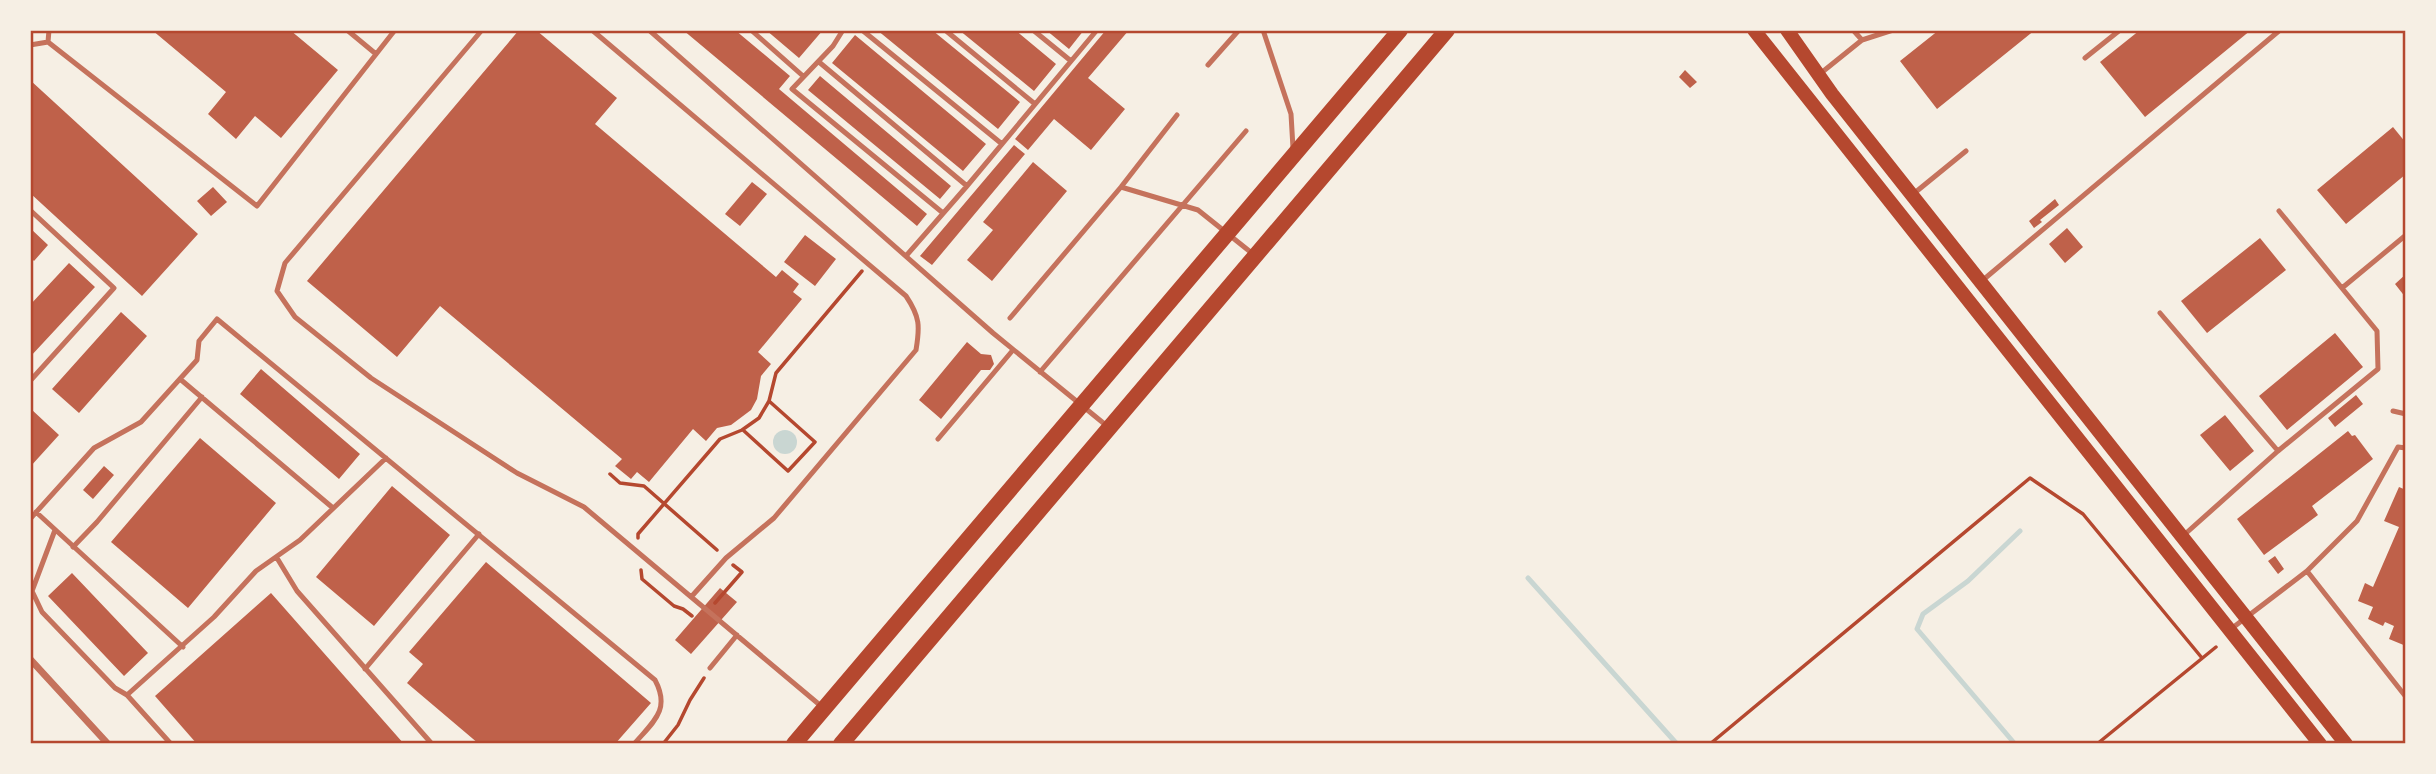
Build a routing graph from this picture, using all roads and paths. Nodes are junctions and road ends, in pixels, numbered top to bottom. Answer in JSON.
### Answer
{"nodes":[{"id":1,"x":49,"y":30,"type":"edge"},
{"id":2,"x":347,"y":30,"type":"edge"},
{"id":3,"x":395,"y":30,"type":"edge"},
{"id":4,"x":482,"y":30,"type":"edge"},
{"id":5,"x":592,"y":30,"type":"edge"},
{"id":6,"x":649,"y":30,"type":"edge"},
{"id":7,"x":751,"y":30,"type":"edge"},
{"id":8,"x":843,"y":30,"type":"edge"},
{"id":9,"x":862,"y":30,"type":"edge"},
{"id":10,"x":945,"y":30,"type":"edge"},
{"id":11,"x":1033,"y":30,"type":"edge"},
{"id":12,"x":1097,"y":30,"type":"edge"},
{"id":13,"x":1239,"y":30,"type":"edge"},
{"id":14,"x":1263,"y":30,"type":"edge"},
{"id":15,"x":1400,"y":30,"type":"edge"},
{"id":16,"x":1447,"y":30,"type":"edge"},
{"id":17,"x":1754,"y":30,"type":"edge"},
{"id":18,"x":1787,"y":30,"type":"edge"},
{"id":19,"x":1853,"y":30,"type":"edge"},
{"id":20,"x":1893,"y":30,"type":"edge"},
{"id":21,"x":2120,"y":30,"type":"edge"},
{"id":22,"x":2280,"y":30,"type":"edge"},
{"id":23,"x":1862,"y":40,"type":"junction"},
{"id":24,"x":48,"y":42,"type":"junction"},
{"id":25,"x":30,"y":46,"type":"edge"},
{"id":26,"x":376,"y":54,"type":"junction"},
{"id":27,"x":2085,"y":58,"type":"dead end"},
{"id":28,"x":1071,"y":61,"type":"junction"},
{"id":29,"x":819,"y":62,"type":"junction"},
{"id":30,"x":1209,"y":65,"type":"dead end"},
{"id":31,"x":1818,"y":75,"type":"junction"},
{"id":32,"x":803,"y":76,"type":"junction"},
{"id":33,"x":1035,"y":104,"type":"junction"},
{"id":34,"x":1177,"y":115,"type":"dead end"},
{"id":35,"x":1246,"y":131,"type":"dead end"},
{"id":36,"x":1002,"y":144,"type":"junction"},
{"id":37,"x":1966,"y":151,"type":"dead end"},
{"id":38,"x":1294,"y":157,"type":"junction"},
{"id":39,"x":967,"y":186,"type":"junction"},
{"id":40,"x":1121,"y":187,"type":"junction"},
{"id":41,"x":1912,"y":195,"type":"junction"},
{"id":42,"x":1182,"y":206,"type":"junction"},
{"id":43,"x":30,"y":210,"type":"edge"},
{"id":44,"x":2278,"y":211,"type":"dead end"},
{"id":45,"x":943,"y":213,"type":"junction"},
{"id":46,"x":1228,"y":234,"type":"junction"},
{"id":47,"x":2406,"y":234,"type":"edge"},
{"id":48,"x":906,"y":256,"type":"junction"},
{"id":49,"x":1255,"y":256,"type":"junction"},
{"id":50,"x":868,"y":265,"type":"junction"},
{"id":51,"x":1981,"y":282,"type":"junction"},
{"id":52,"x":2342,"y":288,"type":"junction"},
{"id":53,"x":2160,"y":313,"type":"dead end"},
{"id":54,"x":1010,"y":317,"type":"dead end"},
{"id":55,"x":1013,"y":350,"type":"junction"},
{"id":56,"x":1040,"y":372,"type":"junction"},
{"id":57,"x":180,"y":379,"type":"junction"},
{"id":58,"x":30,"y":381,"type":"edge"},
{"id":59,"x":202,"y":397,"type":"junction"},
{"id":60,"x":769,"y":401,"type":"junction"},
{"id":61,"x":1082,"y":404,"type":"junction"},
{"id":62,"x":2393,"y":411,"type":"dead end"},
{"id":63,"x":2406,"y":415,"type":"edge"},
{"id":64,"x":1110,"y":428,"type":"junction"},
{"id":65,"x":742,"y":430,"type":"junction"},
{"id":66,"x":938,"y":439,"type":"dead end"},
{"id":67,"x":2406,"y":448,"type":"edge"},
{"id":68,"x":2277,"y":452,"type":"junction"},
{"id":69,"x":386,"y":458,"type":"junction"},
{"id":70,"x":610,"y":474,"type":"dead end"},
{"id":71,"x":664,"y":504,"type":"junction"},
{"id":72,"x":333,"y":508,"type":"junction"},
{"id":73,"x":36,"y":512,"type":"junction"},
{"id":74,"x":30,"y":519,"type":"edge"},
{"id":75,"x":55,"y":530,"type":"junction"},
{"id":76,"x":479,"y":534,"type":"junction"},
{"id":77,"x":2182,"y":537,"type":"junction"},
{"id":78,"x":74,"y":547,"type":"junction"},
{"id":79,"x":640,"y":552,"type":"junction"},
{"id":80,"x":277,"y":558,"type":"junction"},
{"id":81,"x":726,"y":558,"type":"junction"},
{"id":82,"x":2307,"y":571,"type":"junction"},
{"id":83,"x":692,"y":596,"type":"junction"},
{"id":84,"x":709,"y":610,"type":"junction"},
{"id":85,"x":692,"y":616,"type":"dead end"},
{"id":86,"x":2246,"y":618,"type":"junction"},
{"id":87,"x":2230,"y":630,"type":"junction"},
{"id":88,"x":737,"y":635,"type":"junction"},
{"id":89,"x":183,"y":647,"type":"junction"},
{"id":90,"x":2216,"y":647,"type":"dead end"},
{"id":91,"x":2202,"y":658,"type":"junction"},
{"id":92,"x":30,"y":660,"type":"edge"},
{"id":93,"x":710,"y":668,"type":"joint"},
{"id":94,"x":365,"y":669,"type":"junction"},
{"id":95,"x":127,"y":695,"type":"junction"},
{"id":96,"x":2406,"y":696,"type":"edge"},
{"id":97,"x":824,"y":708,"type":"junction"},
{"id":98,"x":108,"y":744,"type":"edge"},
{"id":99,"x":171,"y":744,"type":"edge"},
{"id":100,"x":432,"y":744,"type":"edge"},
{"id":101,"x":634,"y":744,"type":"edge"},
{"id":102,"x":663,"y":744,"type":"edge"},
{"id":103,"x":794,"y":744,"type":"edge"},
{"id":104,"x":841,"y":744,"type":"edge"},
{"id":105,"x":1710,"y":744,"type":"edge"},
{"id":106,"x":2097,"y":744,"type":"edge"},
{"id":107,"x":2320,"y":744,"type":"edge"},
{"id":108,"x":2346,"y":744,"type":"edge"}],
"edges":[{"from":1,"to":24,"type":"lane"},
{"from":2,"to":26,"type":"lane"},
{"from":3,"to":26,"type":"lane"},
{"from":4,"to":79,"type":"lane"},
{"from":5,"to":50,"type":"lane"},
{"from":6,"to":48,"type":"lane"},
{"from":7,"to":32,"type":"lane"},
{"from":8,"to":29,"type":"lane"},
{"from":9,"to":36,"type":"lane"},
{"from":10,"to":33,"type":"lane"},
{"from":11,"to":28,"type":"lane"},
{"from":12,"to":28,"type":"lane"},
{"from":13,"to":30,"type":"lane"},
{"from":14,"to":38,"type":"lane"},
{"from":15,"to":38,"type":"main road"},
{"from":16,"to":49,"type":"main road"},
{"from":17,"to":87,"type":"main road"},
{"from":18,"to":31,"type":"main road"},
{"from":19,"to":23,"type":"lane"},
{"from":20,"to":23,"type":"lane"},
{"from":21,"to":27,"type":"lane"},
{"from":22,"to":51,"type":"lane"},
{"from":23,"to":31,"type":"lane"},
{"from":24,"to":25,"type":"lane"},
{"from":24,"to":26,"type":"lane"},
{"from":28,"to":33,"type":"lane"},
{"from":29,"to":32,"type":"lane"},
{"from":29,"to":39,"type":"lane"},
{"from":31,"to":41,"type":"main road"},
{"from":32,"to":45,"type":"lane"},
{"from":33,"to":36,"type":"lane"},
{"from":34,"to":40,"type":"lane"},
{"from":35,"to":42,"type":"lane"},
{"from":36,"to":39,"type":"lane"},
{"from":37,"to":41,"type":"lane"},
{"from":38,"to":46,"type":"main road"},
{"from":39,"to":45,"type":"lane"},
{"from":40,"to":42,"type":"lane"},
{"from":40,"to":54,"type":"lane"},
{"from":41,"to":51,"type":"main road"},
{"from":42,"to":46,"type":"lane"},
{"from":42,"to":56,"type":"lane"},
{"from":43,"to":58,"type":"lane"},
{"from":44,"to":52,"type":"lane"},
{"from":45,"to":48,"type":"lane"},
{"from":46,"to":49,"type":"lane"},
{"from":46,"to":61,"type":"main road"},
{"from":47,"to":52,"type":"lane"},
{"from":48,"to":55,"type":"lane"},
{"from":49,"to":64,"type":"main road"},
{"from":50,"to":60,"type":"path"},
{"from":50,"to":81,"type":"lane"},
{"from":51,"to":77,"type":"main road"},
{"from":52,"to":68,"type":"lane"},
{"from":53,"to":68,"type":"lane"},
{"from":55,"to":56,"type":"lane"},
{"from":55,"to":66,"type":"lane"},
{"from":56,"to":61,"type":"lane"},
{"from":57,"to":59,"type":"lane"},
{"from":57,"to":69,"type":"lane"},
{"from":57,"to":73,"type":"lane"},
{"from":59,"to":72,"type":"lane"},
{"from":59,"to":78,"type":"lane"},
{"from":60,"to":65,"type":"path"},
{"from":60,"to":65,"type":"path"},
{"from":61,"to":64,"type":"lane"},
{"from":61,"to":97,"type":"main road"},
{"from":62,"to":63,"type":"lane"},
{"from":64,"to":104,"type":"main road"},
{"from":65,"to":71,"type":"path"},
{"from":67,"to":82,"type":"lane"},
{"from":68,"to":77,"type":"lane"},
{"from":69,"to":72,"type":"lane"},
{"from":69,"to":76,"type":"lane"},
{"from":70,"to":71,"type":"path"},
{"from":71,"to":79,"type":"path"},
{"from":71,"to":81,"type":"path"},
{"from":72,"to":80,"type":"lane"},
{"from":73,"to":74,"type":"lane"},
{"from":73,"to":75,"type":"lane"},
{"from":75,"to":78,"type":"lane"},
{"from":75,"to":95,"type":"lane"},
{"from":76,"to":94,"type":"lane"},
{"from":76,"to":101,"type":"lane"},
{"from":77,"to":86,"type":"main road"},
{"from":78,"to":89,"type":"lane"},
{"from":79,"to":83,"type":"lane"},
{"from":79,"to":85,"type":"path"},
{"from":80,"to":89,"type":"lane"},
{"from":80,"to":94,"type":"lane"},
{"from":81,"to":83,"type":"lane"},
{"from":81,"to":84,"type":"path"},
{"from":82,"to":86,"type":"lane"},
{"from":82,"to":96,"type":"lane"},
{"from":83,"to":84,"type":"lane"},
{"from":84,"to":88,"type":"lane"},
{"from":86,"to":87,"type":"lane"},
{"from":86,"to":108,"type":"main road"},
{"from":87,"to":107,"type":"main road"},
{"from":88,"to":93,"type":"lane"},
{"from":88,"to":97,"type":"lane"},
{"from":89,"to":95,"type":"lane"},
{"from":90,"to":91,"type":"path"},
{"from":91,"to":105,"type":"path"},
{"from":91,"to":106,"type":"path"},
{"from":92,"to":98,"type":"street"},
{"from":93,"to":102,"type":"path"},
{"from":94,"to":100,"type":"lane"},
{"from":95,"to":99,"type":"lane"},
{"from":97,"to":103,"type":"main road"}]}
